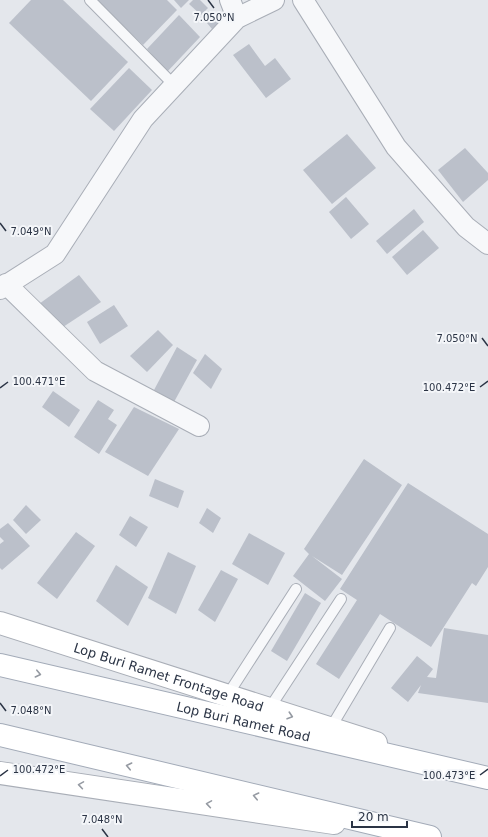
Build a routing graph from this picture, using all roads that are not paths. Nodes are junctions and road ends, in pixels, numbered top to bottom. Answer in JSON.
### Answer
{"nodes":[{"id":1,"x":90,"y":0,"type":"edge"},
{"id":2,"x":274,"y":0,"type":"edge"},
{"id":3,"x":303,"y":0,"type":"edge"},
{"id":4,"x":233,"y":9,"type":"edge"},
{"id":5,"x":174,"y":85,"type":"junction"},
{"id":6,"x":488,"y":244,"type":"edge"},
{"id":7,"x":3,"y":286,"type":"edge"},
{"id":8,"x":199,"y":426,"type":"dead end"},
{"id":9,"x":296,"y":589,"type":"dead end"},
{"id":10,"x":341,"y":599,"type":"dead end"},
{"id":11,"x":0,"y":623,"type":"edge"},
{"id":12,"x":390,"y":628,"type":"dead end"},
{"id":13,"x":0,"y":665,"type":"edge"},
{"id":14,"x":227,"y":696,"type":"junction"},
{"id":15,"x":269,"y":709,"type":"junction"},
{"id":16,"x":330,"y":729,"type":"junction"},
{"id":17,"x":0,"y":735,"type":"edge"},
{"id":18,"x":0,"y":772,"type":"edge"},
{"id":19,"x":482,"y":777,"type":"edge"},
{"id":20,"x":429,"y":837,"type":"edge"}],
"edges":[{"from":1,"to":5,"type":"lane"},
{"from":2,"to":4,"type":"street"},
{"from":3,"to":6,"type":"street"},
{"from":4,"to":5,"type":"street"},
{"from":5,"to":7,"type":"street"},
{"from":7,"to":8,"type":"street"},
{"from":9,"to":14,"type":"lane"},
{"from":10,"to":15,"type":"lane"},
{"from":11,"to":14,"type":"main road","name":"Lop Buri Ramet Frontage Road"},
{"from":12,"to":16,"type":"lane"},
{"from":13,"to":19,"type":"main road","name":"Lop Buri Ramet Road","one_way":true},
{"from":14,"to":15,"type":"main road","name":"Lop Buri Ramet Frontage Road"},
{"from":15,"to":16,"type":"main road","name":"Lop Buri Ramet Frontage Road","one_way":true},
{"from":16,"to":19,"type":"main road","name":"Lop Buri Ramet Frontage Road"},
{"from":20,"to":17,"type":"main road","one_way":true},
{"from":20,"to":18,"type":"main road","one_way":true}]}
